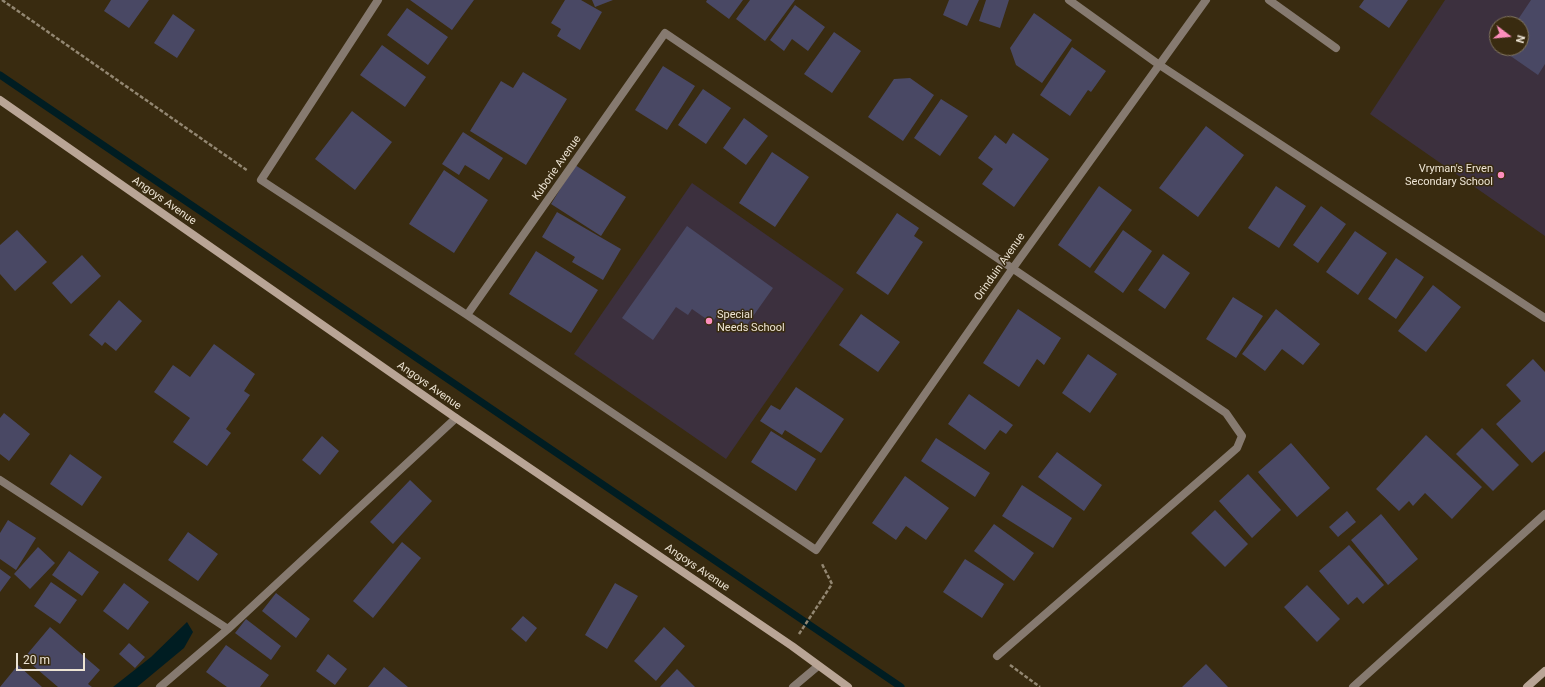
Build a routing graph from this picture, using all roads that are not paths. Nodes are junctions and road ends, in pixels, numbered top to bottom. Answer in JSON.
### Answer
{"nodes":[{"id":1,"x":378,"y":0,"type":"edge"},
{"id":2,"x":1069,"y":0,"type":"edge"},
{"id":3,"x":1206,"y":0,"type":"edge"},
{"id":4,"x":1269,"y":0,"type":"edge"},
{"id":5,"x":1336,"y":48,"type":"dead end"},
{"id":6,"x":1158,"y":64,"type":"junction"},
{"id":7,"x":0,"y":100,"type":"edge"},
{"id":8,"x":1013,"y":268,"type":"junction"},
{"id":9,"x":467,"y":315,"type":"junction"},
{"id":10,"x":1545,"y":318,"type":"edge"},
{"id":11,"x":456,"y":418,"type":"junction"},
{"id":12,"x":0,"y":480,"type":"edge"},
{"id":13,"x":1545,"y":514,"type":"edge"},
{"id":14,"x":228,"y":629,"type":"junction"},
{"id":15,"x":997,"y":656,"type":"road end"},
{"id":16,"x":818,"y":666,"type":"junction"},
{"id":17,"x":1545,"y":671,"type":"edge"},
{"id":18,"x":160,"y":687,"type":"edge"},
{"id":19,"x":793,"y":687,"type":"edge"},
{"id":20,"x":848,"y":687,"type":"edge"},
{"id":21,"x":1354,"y":687,"type":"edge"},
{"id":22,"x":1527,"y":687,"type":"edge"}],
"edges":[{"from":1,"to":9,"type":"street"},
{"from":2,"to":6,"type":"street"},
{"from":3,"to":6,"type":"street","name":"Orinduin Avenue"},
{"from":4,"to":5,"type":"street"},
{"from":6,"to":8,"type":"street","name":"Orinduin Avenue"},
{"from":6,"to":10,"type":"street"},
{"from":7,"to":11,"type":"street","name":"Angoys Avenue"},
{"from":8,"to":9,"type":"street","name":"Kuborie Avenue"},
{"from":8,"to":9,"type":"street","name":"Orinduin Avenue"},
{"from":8,"to":15,"type":"street"},
{"from":11,"to":14,"type":"street"},
{"from":11,"to":16,"type":"street","name":"Angoys Avenue"},
{"from":12,"to":14,"type":"street"},
{"from":13,"to":21,"type":"street"},
{"from":14,"to":18,"type":"street"},
{"from":16,"to":19,"type":"street"},
{"from":16,"to":20,"type":"street","name":"Angoys Avenue"},
{"from":17,"to":22,"type":"street"}]}
